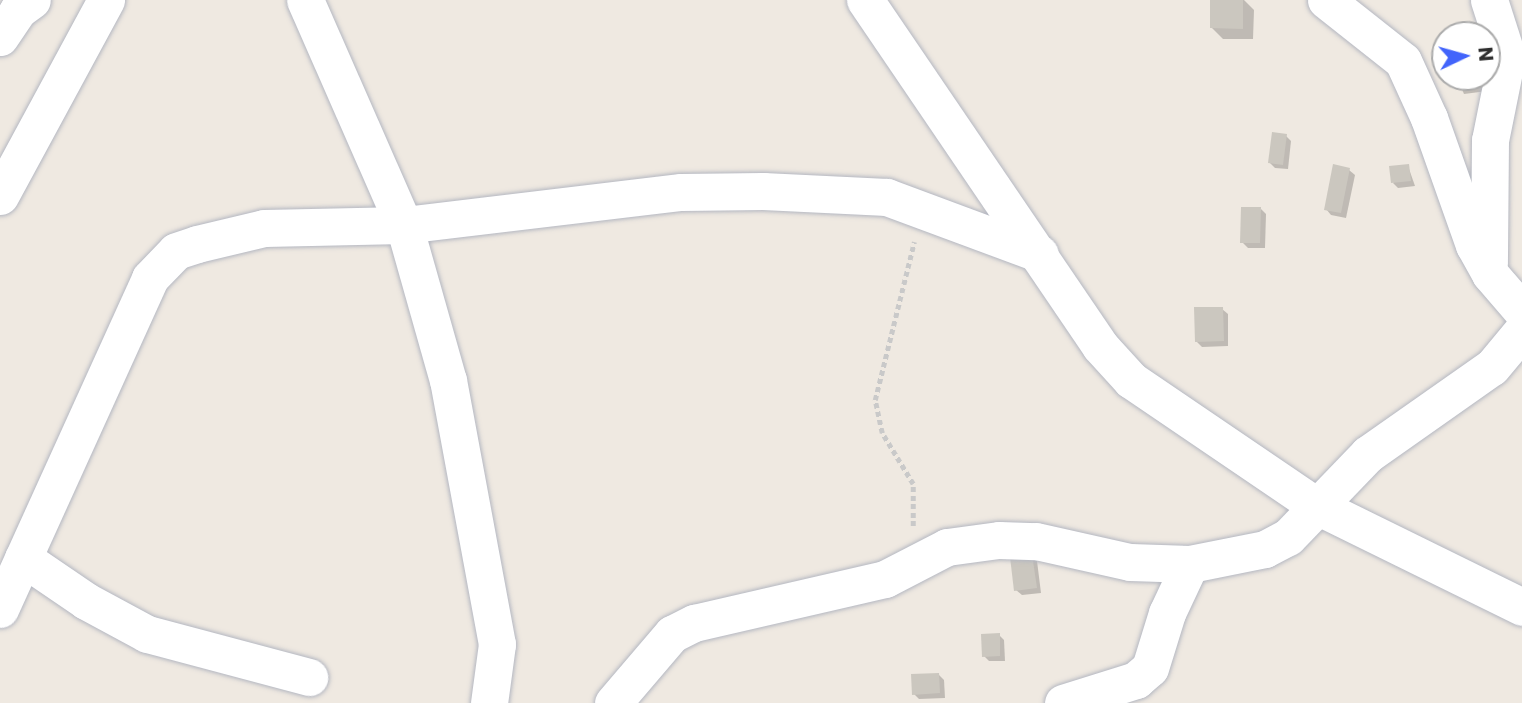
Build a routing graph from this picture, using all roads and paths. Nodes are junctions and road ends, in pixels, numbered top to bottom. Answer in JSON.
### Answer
{"nodes":[{"id":1,"x":32,"y":0,"type":"edge"},
{"id":2,"x":106,"y":0,"type":"edge"},
{"id":3,"x":305,"y":0,"type":"edge"},
{"id":4,"x":865,"y":0,"type":"edge"},
{"id":5,"x":1326,"y":0,"type":"edge"},
{"id":6,"x":1489,"y":0,"type":"edge"},
{"id":7,"x":0,"y":37,"type":"edge"},
{"id":8,"x":0,"y":196,"type":"edge"},
{"id":9,"x":920,"y":211,"type":"junction"},
{"id":10,"x":404,"y":225,"type":"junction"},
{"id":11,"x":1040,"y":254,"type":"junction"},
{"id":12,"x":1490,"y":274,"type":"junction"},
{"id":13,"x":1522,"y":312,"type":"edge"},
{"id":14,"x":1522,"y":331,"type":"edge"},
{"id":15,"x":1315,"y":505,"type":"junction"},
{"id":16,"x":23,"y":558,"type":"junction"},
{"id":17,"x":1190,"y":564,"type":"junction"},
{"id":18,"x":912,"y":565,"type":"junction"},
{"id":19,"x":1522,"y":607,"type":"edge"},
{"id":20,"x":0,"y":609,"type":"edge"},
{"id":21,"x":309,"y":677,"type":"dead end"},
{"id":22,"x":489,"y":703,"type":"edge"},
{"id":23,"x":613,"y":703,"type":"edge"},
{"id":24,"x":1063,"y":703,"type":"edge"}],
"edges":[{"from":1,"to":7,"type":"street"},
{"from":2,"to":8,"type":"street"},
{"from":3,"to":10,"type":"street"},
{"from":4,"to":11,"type":"street"},
{"from":5,"to":12,"type":"street"},
{"from":6,"to":12,"type":"street"},
{"from":9,"to":10,"type":"street"},
{"from":9,"to":11,"type":"street"},
{"from":9,"to":18,"type":"path"},
{"from":10,"to":16,"type":"street"},
{"from":10,"to":22,"type":"street"},
{"from":11,"to":15,"type":"street"},
{"from":12,"to":13,"type":"street"},
{"from":14,"to":15,"type":"street"},
{"from":15,"to":17,"type":"street"},
{"from":15,"to":19,"type":"street"},
{"from":16,"to":20,"type":"street"},
{"from":16,"to":21,"type":"street"},
{"from":17,"to":18,"type":"street"},
{"from":17,"to":24,"type":"street"},
{"from":18,"to":23,"type":"street"}]}
